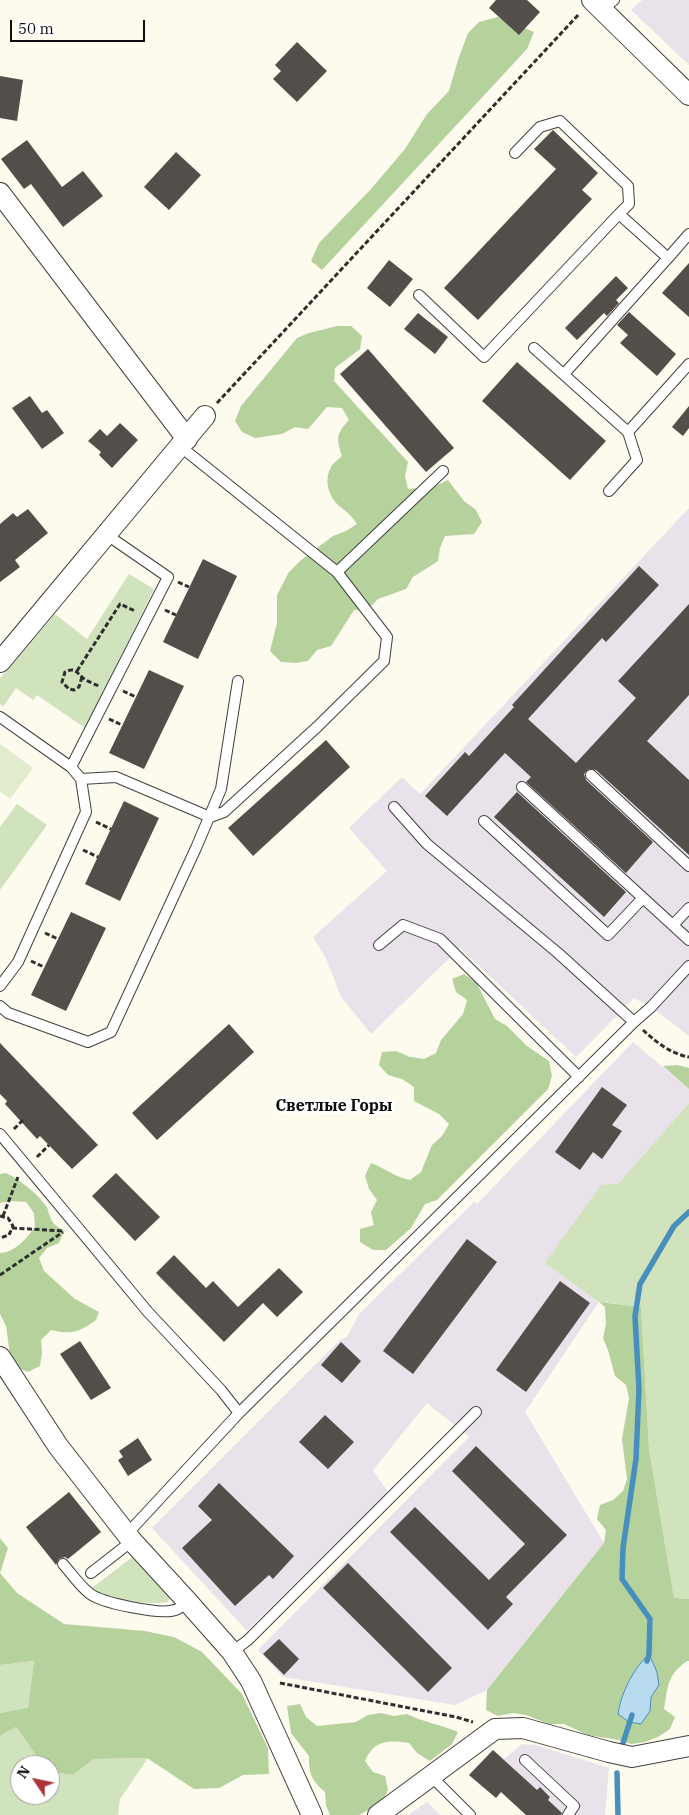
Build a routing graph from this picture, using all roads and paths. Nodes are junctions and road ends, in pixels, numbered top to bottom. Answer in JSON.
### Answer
{"nodes":[{"id":1,"x":600,"y":2,"type":"edge"},
{"id":2,"x":689,"y":95,"type":"edge"},
{"id":3,"x":515,"y":153,"type":"dead end"},
{"id":4,"x":0,"y":193,"type":"edge"},
{"id":5,"x":619,"y":214,"type":"junction"},
{"id":6,"x":689,"y":234,"type":"edge"},
{"id":7,"x":668,"y":258,"type":"junction"},
{"id":8,"x":419,"y":295,"type":"dead end"},
{"id":9,"x":534,"y":348,"type":"dead end"},
{"id":10,"x":689,"y":364,"type":"edge"},
{"id":11,"x":564,"y":374,"type":"junction"},
{"id":12,"x":205,"y":416,"type":"joint"},
{"id":13,"x":628,"y":432,"type":"junction"},
{"id":14,"x":184,"y":443,"type":"junction"},
{"id":15,"x":443,"y":471,"type":"dead end"},
{"id":16,"x":609,"y":491,"type":"dead end"},
{"id":17,"x":107,"y":535,"type":"junction"},
{"id":18,"x":337,"y":572,"type":"junction"},
{"id":19,"x":147,"y":617,"type":"junction"},
{"id":20,"x":0,"y":662,"type":"edge"},
{"id":21,"x":77,"y":671,"type":"junction"},
{"id":22,"x":238,"y":681,"type":"dead end"},
{"id":23,"x":0,"y":717,"type":"edge"},
{"id":24,"x":70,"y":767,"type":"junction"},
{"id":25,"x":591,"y":775,"type":"dead end"},
{"id":26,"x":81,"y":779,"type":"junction"},
{"id":27,"x":522,"y":787,"type":"dead end"},
{"id":28,"x":394,"y":807,"type":"dead end"},
{"id":29,"x":210,"y":817,"type":"junction"},
{"id":30,"x":484,"y":821,"type":"dead end"},
{"id":31,"x":689,"y":866,"type":"edge"},
{"id":32,"x":643,"y":898,"type":"junction"},
{"id":33,"x":689,"y":908,"type":"edge"},
{"id":34,"x":673,"y":926,"type":"junction"},
{"id":35,"x":689,"y":940,"type":"edge"},
{"id":36,"x":379,"y":945,"type":"dead end"},
{"id":37,"x":689,"y":966,"type":"edge"},
{"id":38,"x":0,"y":986,"type":"edge"},
{"id":39,"x":0,"y":1006,"type":"edge"},
{"id":40,"x":634,"y":1022,"type":"junction"},
{"id":41,"x":689,"y":1057,"type":"edge"},
{"id":42,"x":579,"y":1077,"type":"junction"},
{"id":43,"x":0,"y":1134,"type":"edge"},
{"id":44,"x":23,"y":1162,"type":"junction"},
{"id":45,"x":1,"y":1216,"type":"edge"},
{"id":46,"x":12,"y":1228,"type":"junction"},
{"id":47,"x":64,"y":1231,"type":"junction"},
{"id":48,"x":82,"y":1232,"type":"junction"},
{"id":49,"x":0,"y":1238,"type":"edge"},
{"id":50,"x":0,"y":1275,"type":"edge"},
{"id":51,"x":0,"y":1357,"type":"edge"},
{"id":52,"x":476,"y":1412,"type":"dead end"},
{"id":53,"x":239,"y":1413,"type":"junction"},
{"id":54,"x":129,"y":1538,"type":"junction"},
{"id":55,"x":63,"y":1564,"type":"dead end"},
{"id":56,"x":91,"y":1573,"type":"dead end"},
{"id":57,"x":187,"y":1601,"type":"junction"},
{"id":58,"x":232,"y":1652,"type":"junction"},
{"id":59,"x":280,"y":1683,"type":"dead end"},
{"id":60,"x":495,"y":1729,"type":"junction"},
{"id":61,"x":689,"y":1746,"type":"edge"},
{"id":62,"x":525,"y":1760,"type":"dead end"},
{"id":63,"x":431,"y":1776,"type":"junction"},
{"id":64,"x":387,"y":1812,"type":"edge"},
{"id":65,"x":312,"y":1815,"type":"edge"},
{"id":66,"x":470,"y":1815,"type":"edge"},
{"id":67,"x":568,"y":1815,"type":"edge"}],
"edges":[{"from":1,"to":2,"type":"street"},
{"from":1,"to":12,"type":"path"},
{"from":3,"to":5,"type":"lane"},
{"from":4,"to":14,"type":"street"},
{"from":5,"to":7,"type":"lane"},
{"from":5,"to":8,"type":"lane"},
{"from":6,"to":7,"type":"lane"},
{"from":7,"to":11,"type":"lane"},
{"from":9,"to":11,"type":"lane"},
{"from":10,"to":13,"type":"lane"},
{"from":11,"to":13,"type":"lane"},
{"from":12,"to":14,"type":"street"},
{"from":13,"to":16,"type":"lane"},
{"from":14,"to":17,"type":"street"},
{"from":14,"to":18,"type":"lane"},
{"from":15,"to":18,"type":"lane"},
{"from":17,"to":19,"type":"lane"},
{"from":17,"to":20,"type":"street"},
{"from":18,"to":29,"type":"lane"},
{"from":19,"to":21,"type":"path"},
{"from":19,"to":24,"type":"lane"},
{"from":21,"to":21,"type":"path"},
{"from":22,"to":29,"type":"lane"},
{"from":23,"to":24,"type":"lane"},
{"from":24,"to":26,"type":"lane"},
{"from":25,"to":31,"type":"lane"},
{"from":26,"to":29,"type":"lane"},
{"from":26,"to":38,"type":"lane"},
{"from":27,"to":32,"type":"lane"},
{"from":28,"to":40,"type":"lane"},
{"from":29,"to":39,"type":"lane"},
{"from":30,"to":32,"type":"lane"},
{"from":32,"to":34,"type":"lane"},
{"from":33,"to":34,"type":"lane"},
{"from":34,"to":35,"type":"lane"},
{"from":36,"to":42,"type":"lane"},
{"from":37,"to":40,"type":"lane"},
{"from":40,"to":41,"type":"path"},
{"from":40,"to":42,"type":"lane"},
{"from":42,"to":53,"type":"lane"},
{"from":43,"to":44,"type":"lane"},
{"from":44,"to":45,"type":"path"},
{"from":44,"to":48,"type":"lane"},
{"from":45,"to":46,"type":"path"},
{"from":46,"to":47,"type":"path"},
{"from":46,"to":49,"type":"path"},
{"from":47,"to":48,"type":"path"},
{"from":47,"to":50,"type":"path"},
{"from":48,"to":53,"type":"lane"},
{"from":51,"to":54,"type":"street"},
{"from":52,"to":58,"type":"lane"},
{"from":53,"to":54,"type":"lane"},
{"from":54,"to":56,"type":"lane"},
{"from":54,"to":57,"type":"street"},
{"from":55,"to":57,"type":"lane"},
{"from":57,"to":58,"type":"street"},
{"from":58,"to":65,"type":"street"},
{"from":59,"to":60,"type":"path"},
{"from":60,"to":61,"type":"street"},
{"from":60,"to":63,"type":"street"},
{"from":62,"to":67,"type":"lane"},
{"from":63,"to":64,"type":"street"},
{"from":63,"to":66,"type":"lane"}]}
